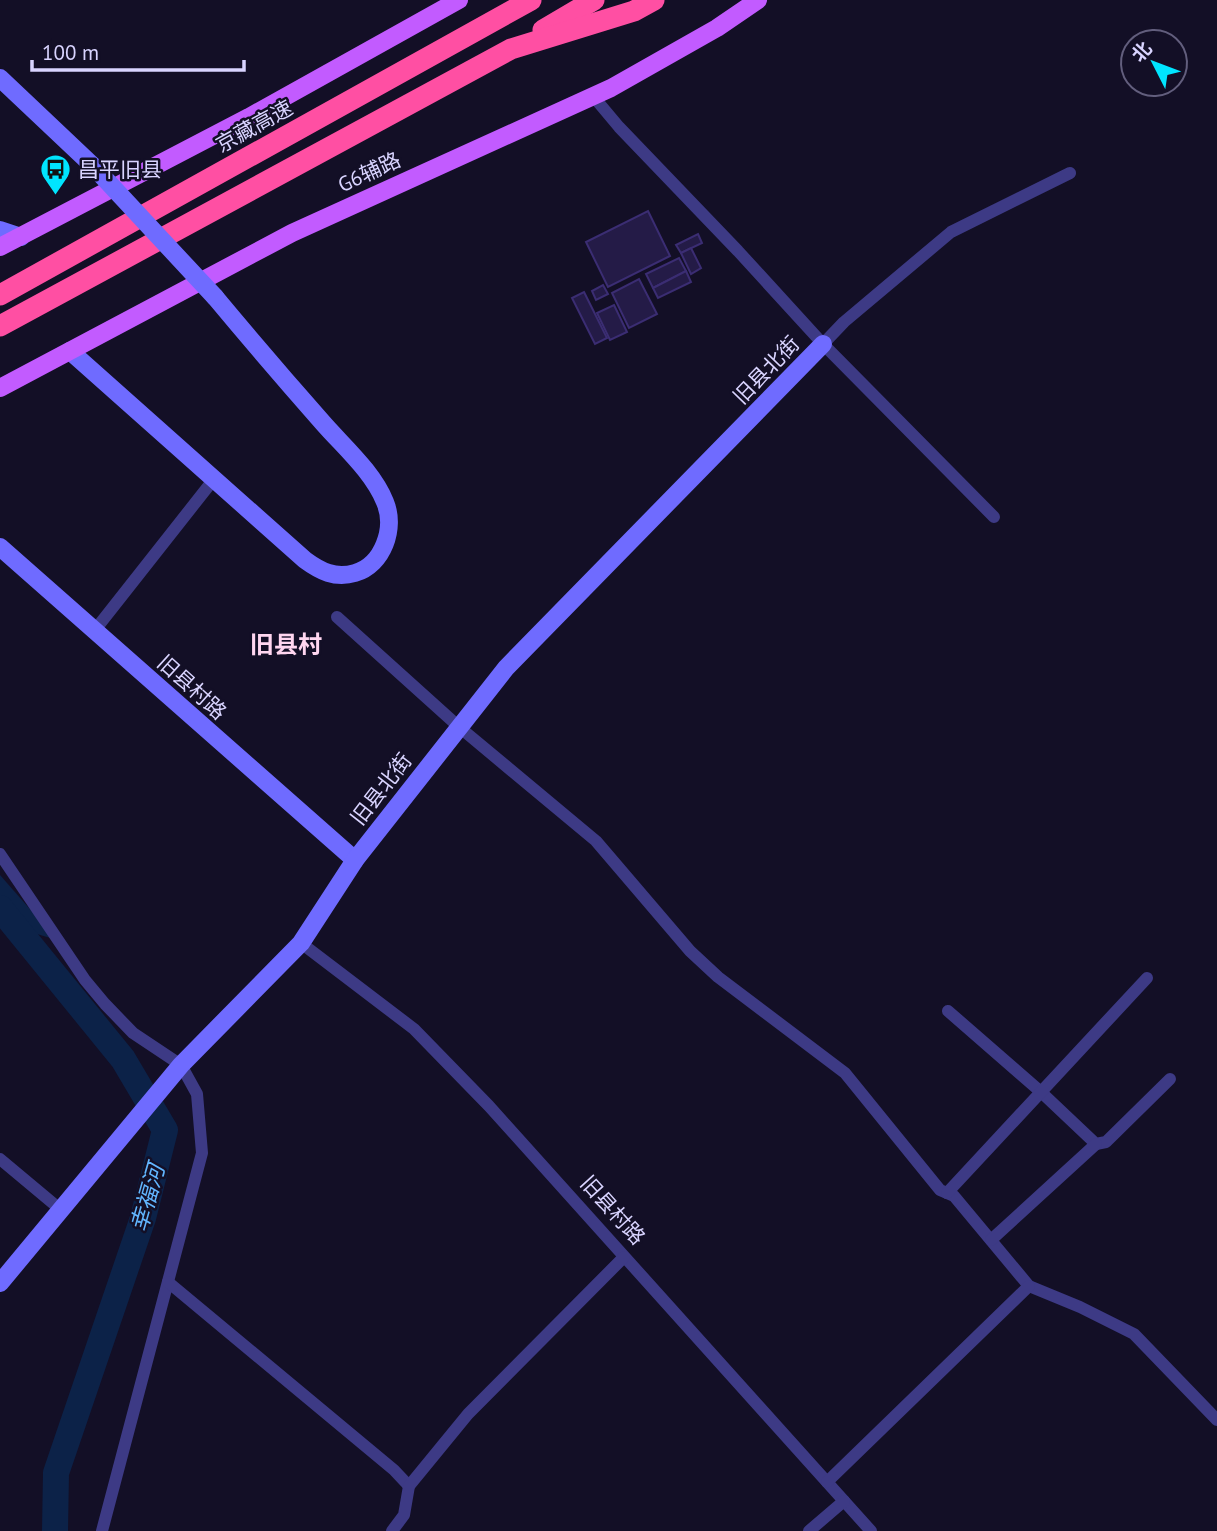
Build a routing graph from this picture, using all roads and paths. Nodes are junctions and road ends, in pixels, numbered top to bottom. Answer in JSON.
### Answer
{"nodes":[{"id":1,"x":459,"y":0,"type":"edge"},
{"id":2,"x":531,"y":0,"type":"edge"},
{"id":3,"x":594,"y":0,"type":"edge"},
{"id":4,"x":653,"y":0,"type":"edge"},
{"id":5,"x":758,"y":0,"type":"edge"},
{"id":6,"x":511,"y":49,"type":"junction"},
{"id":7,"x":0,"y":78,"type":"edge"},
{"id":8,"x":593,"y":96,"type":"junction"},
{"id":9,"x":1070,"y":173,"type":"dead end"},
{"id":10,"x":0,"y":230,"type":"edge"},
{"id":11,"x":21,"y":237,"type":"junction"},
{"id":12,"x":0,"y":247,"type":"edge"},
{"id":13,"x":0,"y":295,"type":"edge"},
{"id":14,"x":0,"y":326,"type":"edge"},
{"id":15,"x":823,"y":344,"type":"junction"},
{"id":16,"x":70,"y":351,"type":"junction"},
{"id":17,"x":0,"y":388,"type":"edge"},
{"id":18,"x":214,"y":479,"type":"junction"},
{"id":19,"x":994,"y":517,"type":"dead end"},
{"id":20,"x":0,"y":547,"type":"edge"},
{"id":21,"x":337,"y":617,"type":"dead end"},
{"id":22,"x":95,"y":630,"type":"junction"},
{"id":23,"x":458,"y":726,"type":"junction"},
{"id":24,"x":0,"y":854,"type":"edge"},
{"id":25,"x":355,"y":860,"type":"junction"},
{"id":26,"x":301,"y":943,"type":"junction"},
{"id":27,"x":1147,"y":978,"type":"dead end"},
{"id":28,"x":948,"y":1011,"type":"dead end"},
{"id":29,"x":181,"y":1065,"type":"junction"},
{"id":30,"x":1170,"y":1079,"type":"dead end"},
{"id":31,"x":1041,"y":1092,"type":"junction"},
{"id":32,"x":1096,"y":1144,"type":"junction"},
{"id":33,"x":0,"y":1159,"type":"edge"},
{"id":34,"x":947,"y":1193,"type":"junction"},
{"id":35,"x":61,"y":1210,"type":"junction"},
{"id":36,"x":991,"y":1240,"type":"junction"},
{"id":37,"x":624,"y":1256,"type":"junction"},
{"id":38,"x":168,"y":1282,"type":"junction"},
{"id":39,"x":0,"y":1283,"type":"edge"},
{"id":40,"x":1029,"y":1286,"type":"junction"},
{"id":41,"x":1217,"y":1420,"type":"edge"},
{"id":42,"x":827,"y":1482,"type":"junction"},
{"id":43,"x":409,"y":1486,"type":"junction"},
{"id":44,"x":844,"y":1501,"type":"junction"},
{"id":45,"x":102,"y":1531,"type":"edge"},
{"id":46,"x":392,"y":1531,"type":"edge"},
{"id":47,"x":809,"y":1531,"type":"edge"},
{"id":48,"x":871,"y":1531,"type":"edge"}],
"edges":[{"from":1,"to":11,"type":"main road"},
{"from":2,"to":13,"type":"highway","name":"京藏高速"},
{"from":3,"to":6,"type":"highway"},
{"from":4,"to":6,"type":"highway"},
{"from":5,"to":8,"type":"main road","name":"G6辅路"},
{"from":6,"to":14,"type":"highway"},
{"from":7,"to":18,"type":"street","bridge":true},
{"from":8,"to":15,"type":"street"},
{"from":8,"to":16,"type":"main road","name":"G6辅路"},
{"from":9,"to":15,"type":"street"},
{"from":10,"to":11,"type":"street"},
{"from":11,"to":12,"type":"main road"},
{"from":15,"to":19,"type":"street"},
{"from":15,"to":23,"type":"street","name":"旧县北街"},
{"from":16,"to":17,"type":"main road","name":"G6辅路"},
{"from":16,"to":18,"type":"street"},
{"from":18,"to":22,"type":"street"},
{"from":20,"to":22,"type":"street","name":"旧县村路"},
{"from":21,"to":23,"type":"street"},
{"from":22,"to":25,"type":"street","name":"旧县村路"},
{"from":23,"to":25,"type":"street","name":"旧县北街"},
{"from":23,"to":34,"type":"street"},
{"from":24,"to":29,"type":"street"},
{"from":25,"to":26,"type":"street","name":"旧县北街"},
{"from":26,"to":29,"type":"street","name":"旧县北街"},
{"from":26,"to":37,"type":"street","name":"旧县村路"},
{"from":27,"to":31,"type":"street"},
{"from":28,"to":31,"type":"street"},
{"from":29,"to":35,"type":"street","name":"旧县北街"},
{"from":29,"to":38,"type":"street"},
{"from":30,"to":32,"type":"street"},
{"from":31,"to":32,"type":"street"},
{"from":31,"to":34,"type":"street"},
{"from":32,"to":36,"type":"street"},
{"from":33,"to":35,"type":"street"},
{"from":34,"to":36,"type":"street"},
{"from":35,"to":39,"type":"street","name":"旧县北街"},
{"from":36,"to":40,"type":"street"},
{"from":37,"to":42,"type":"street","name":"旧县村路"},
{"from":37,"to":43,"type":"street"},
{"from":38,"to":43,"type":"street"},
{"from":38,"to":45,"type":"street"},
{"from":40,"to":41,"type":"street"},
{"from":40,"to":42,"type":"street"},
{"from":42,"to":44,"type":"street","name":"旧县村路"},
{"from":43,"to":46,"type":"street"},
{"from":44,"to":47,"type":"street"},
{"from":44,"to":48,"type":"street","name":"旧县村路"}]}
